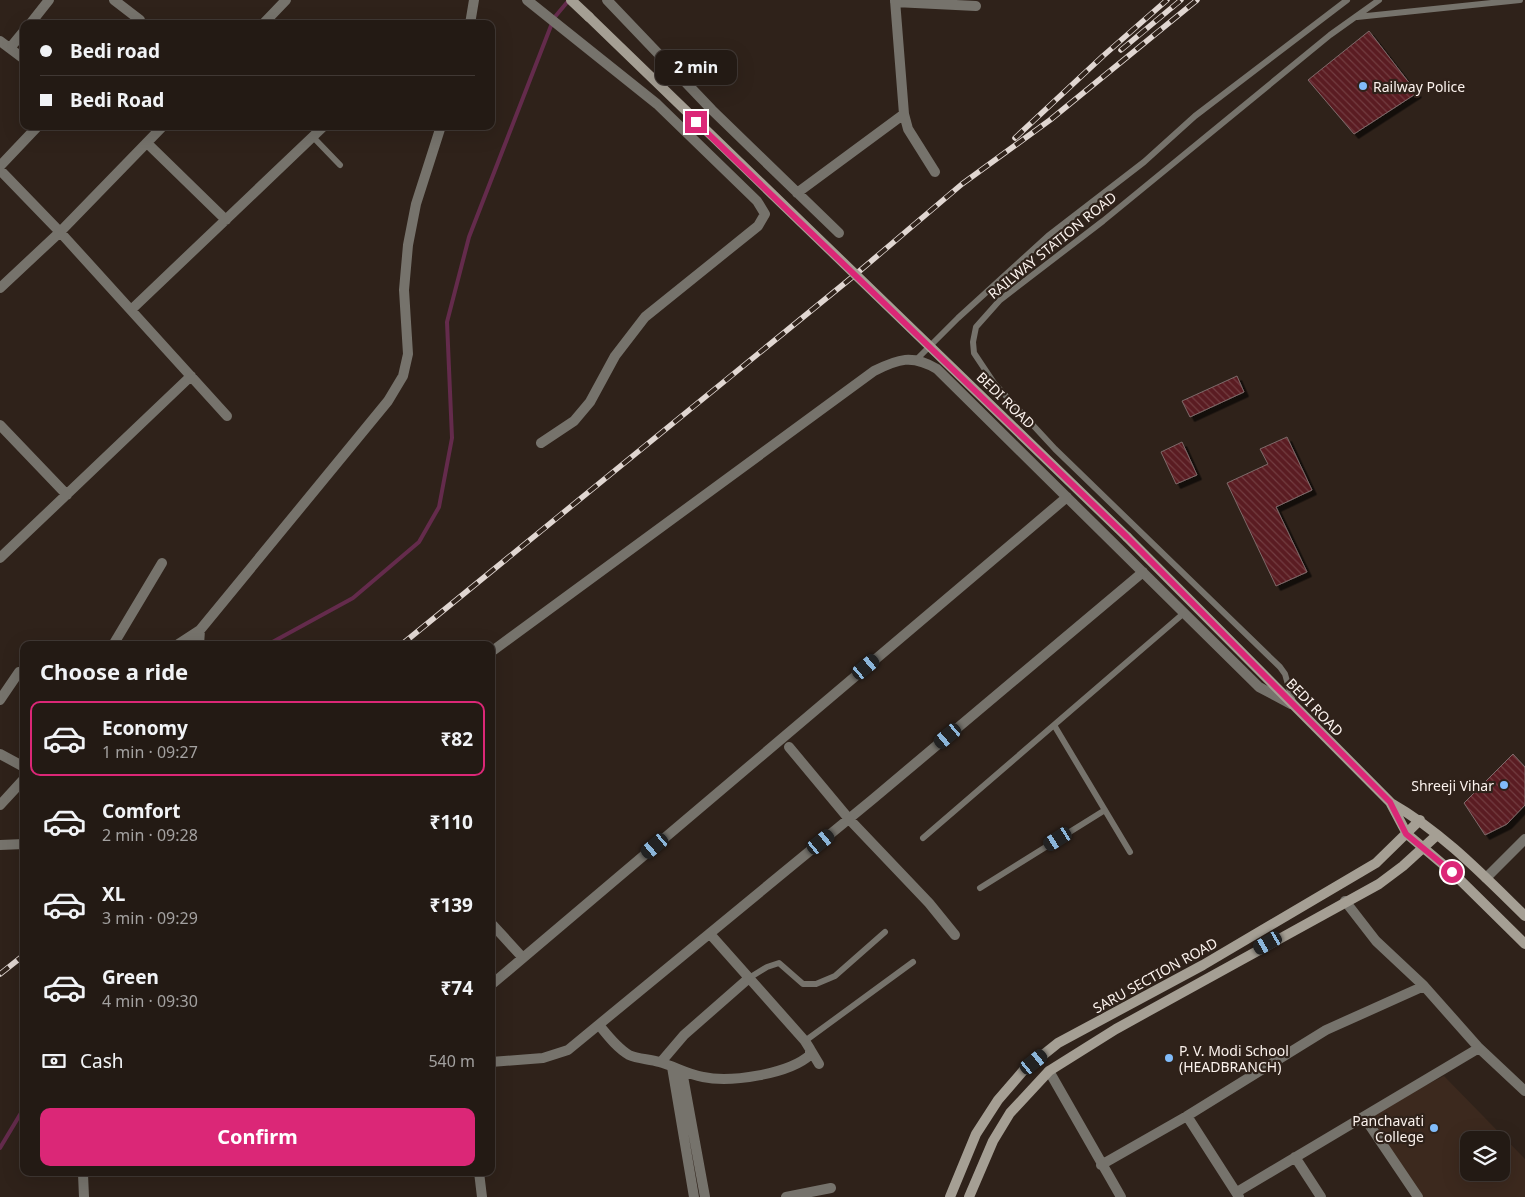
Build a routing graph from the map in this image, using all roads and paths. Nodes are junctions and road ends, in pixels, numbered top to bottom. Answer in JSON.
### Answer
{"nodes":[{"id":1,"x":48,"y":0,"type":"edge"},
{"id":2,"x":114,"y":0,"type":"edge"},
{"id":3,"x":286,"y":0,"type":"edge"},
{"id":4,"x":474,"y":0,"type":"edge"},
{"id":5,"x":527,"y":0,"type":"edge"},
{"id":6,"x":571,"y":0,"type":"edge"},
{"id":7,"x":607,"y":0,"type":"edge"},
{"id":8,"x":1347,"y":0,"type":"edge"},
{"id":9,"x":1379,"y":0,"type":"edge"},
{"id":10,"x":1520,"y":0,"type":"edge"},
{"id":11,"x":895,"y":1,"type":"edge"},
{"id":12,"x":976,"y":6,"type":"dead end"},
{"id":13,"x":1356,"y":17,"type":"junction"},
{"id":14,"x":33,"y":20,"type":"edge"},
{"id":15,"x":140,"y":20,"type":"edge"},
{"id":16,"x":266,"y":20,"type":"edge"},
{"id":17,"x":471,"y":20,"type":"edge"},
{"id":18,"x":20,"y":36,"type":"edge"},
{"id":19,"x":0,"y":41,"type":"edge"},
{"id":20,"x":10,"y":48,"type":"junction"},
{"id":21,"x":20,"y":56,"type":"edge"},
{"id":22,"x":904,"y":114,"type":"junction"},
{"id":23,"x":34,"y":130,"type":"edge"},
{"id":24,"x":159,"y":130,"type":"edge"},
{"id":25,"x":318,"y":130,"type":"edge"},
{"id":26,"x":440,"y":130,"type":"edge"},
{"id":27,"x":313,"y":137,"type":"junction"},
{"id":28,"x":147,"y":143,"type":"junction"},
{"id":29,"x":340,"y":165,"type":"dead end"},
{"id":30,"x":0,"y":168,"type":"edge"},
{"id":31,"x":935,"y":172,"type":"dead end"},
{"id":32,"x":797,"y":193,"type":"junction"},
{"id":33,"x":226,"y":220,"type":"junction"},
{"id":34,"x":60,"y":232,"type":"junction"},
{"id":35,"x":838,"y":233,"type":"dead end"},
{"id":36,"x":0,"y":288,"type":"edge"},
{"id":37,"x":131,"y":310,"type":"junction"},
{"id":38,"x":917,"y":359,"type":"junction"},
{"id":39,"x":191,"y":376,"type":"junction"},
{"id":40,"x":227,"y":416,"type":"dead end"},
{"id":41,"x":0,"y":425,"type":"edge"},
{"id":42,"x":541,"y":444,"type":"dead end"},
{"id":43,"x":67,"y":495,"type":"junction"},
{"id":44,"x":1067,"y":497,"type":"junction"},
{"id":45,"x":0,"y":558,"type":"edge"},
{"id":46,"x":162,"y":563,"type":"dead end"},
{"id":47,"x":1143,"y":572,"type":"junction"},
{"id":48,"x":1184,"y":612,"type":"junction"},
{"id":49,"x":200,"y":630,"type":"junction"},
{"id":50,"x":115,"y":641,"type":"edge"},
{"id":51,"x":183,"y":641,"type":"edge"},
{"id":52,"x":199,"y":641,"type":"edge"},
{"id":53,"x":495,"y":649,"type":"edge"},
{"id":54,"x":19,"y":672,"type":"dead end"},
{"id":55,"x":0,"y":700,"type":"edge"},
{"id":56,"x":1294,"y":706,"type":"junction"},
{"id":57,"x":1054,"y":725,"type":"junction"},
{"id":58,"x":789,"y":747,"type":"dead end"},
{"id":59,"x":0,"y":754,"type":"edge"},
{"id":60,"x":20,"y":765,"type":"edge"},
{"id":61,"x":20,"y":783,"type":"edge"},
{"id":62,"x":1390,"y":802,"type":"junction"},
{"id":63,"x":0,"y":805,"type":"edge"},
{"id":64,"x":1105,"y":810,"type":"junction"},
{"id":65,"x":849,"y":819,"type":"junction"},
{"id":66,"x":1420,"y":820,"type":"junction"},
{"id":67,"x":1406,"y":834,"type":"junction"},
{"id":68,"x":1437,"y":835,"type":"junction"},
{"id":69,"x":923,"y":838,"type":"dead end"},
{"id":70,"x":1525,"y":839,"type":"edge"},
{"id":71,"x":20,"y":844,"type":"edge"},
{"id":72,"x":0,"y":845,"type":"edge"},
{"id":73,"x":1423,"y":848,"type":"junction"},
{"id":74,"x":1130,"y":852,"type":"dead end"},
{"id":75,"x":1486,"y":878,"type":"junction"},
{"id":76,"x":980,"y":888,"type":"dead end"},
{"id":77,"x":1345,"y":901,"type":"junction"},
{"id":78,"x":1525,"y":916,"type":"edge"},
{"id":79,"x":495,"y":927,"type":"edge"},
{"id":80,"x":885,"y":932,"type":"dead end"},
{"id":81,"x":710,"y":934,"type":"junction"},
{"id":82,"x":955,"y":935,"type":"dead end"},
{"id":83,"x":1525,"y":944,"type":"edge"},
{"id":84,"x":523,"y":958,"type":"junction"},
{"id":85,"x":913,"y":962,"type":"dead end"},
{"id":86,"x":749,"y":978,"type":"junction"},
{"id":87,"x":495,"y":982,"type":"edge"},
{"id":88,"x":1424,"y":986,"type":"junction"},
{"id":89,"x":599,"y":1025,"type":"junction"},
{"id":90,"x":808,"y":1045,"type":"junction"},
{"id":91,"x":1479,"y":1048,"type":"junction"},
{"id":92,"x":495,"y":1062,"type":"edge"},
{"id":93,"x":661,"y":1062,"type":"junction"},
{"id":94,"x":819,"y":1064,"type":"dead end"},
{"id":95,"x":677,"y":1069,"type":"junction"},
{"id":96,"x":1049,"y":1071,"type":"junction"},
{"id":97,"x":1525,"y":1091,"type":"edge"},
{"id":98,"x":1187,"y":1116,"type":"junction"},
{"id":99,"x":1364,"y":1117,"type":"junction"},
{"id":100,"x":1295,"y":1157,"type":"junction"},
{"id":101,"x":1101,"y":1165,"type":"junction"},
{"id":102,"x":83,"y":1176,"type":"edge"},
{"id":103,"x":479,"y":1176,"type":"edge"},
{"id":104,"x":831,"y":1188,"type":"dead end"},
{"id":105,"x":1238,"y":1194,"type":"edge"},
{"id":106,"x":84,"y":1197,"type":"edge"},
{"id":107,"x":482,"y":1197,"type":"edge"},
{"id":108,"x":694,"y":1197,"type":"edge"},
{"id":109,"x":705,"y":1197,"type":"edge"},
{"id":110,"x":786,"y":1197,"type":"edge"},
{"id":111,"x":950,"y":1197,"type":"edge"},
{"id":112,"x":969,"y":1197,"type":"edge"},
{"id":113,"x":1121,"y":1197,"type":"edge"},
{"id":114,"x":1321,"y":1197,"type":"edge"},
{"id":115,"x":1418,"y":1197,"type":"edge"}],
"edges":[{"from":1,"to":14,"type":"street"},
{"from":2,"to":15,"type":"street"},
{"from":3,"to":16,"type":"street"},
{"from":4,"to":17,"type":"street"},
{"from":5,"to":42,"type":"street"},
{"from":6,"to":56,"type":"main road","name":"BEDI ROAD","bridge":true},
{"from":7,"to":32,"type":"street"},
{"from":8,"to":38,"type":"lane","name":"RAILWAY STATION ROAD"},
{"from":9,"to":13,"type":"lane","name":"RAILWAY STATION ROAD"},
{"from":10,"to":13,"type":"lane"},
{"from":11,"to":12,"type":"street"},
{"from":11,"to":22,"type":"street"},
{"from":13,"to":56,"type":"lane","name":"RAILWAY STATION ROAD"},
{"from":18,"to":20,"type":"street"},
{"from":19,"to":20,"type":"street"},
{"from":20,"to":21,"type":"street"},
{"from":22,"to":31,"type":"street"},
{"from":22,"to":32,"type":"street"},
{"from":23,"to":30,"type":"street"},
{"from":24,"to":28,"type":"street"},
{"from":25,"to":27,"type":"street"},
{"from":26,"to":49,"type":"street"},
{"from":27,"to":29,"type":"lane"},
{"from":27,"to":33,"type":"street"},
{"from":28,"to":33,"type":"street"},
{"from":28,"to":34,"type":"street"},
{"from":30,"to":34,"type":"street"},
{"from":32,"to":35,"type":"street"},
{"from":33,"to":37,"type":"street"},
{"from":34,"to":36,"type":"street"},
{"from":34,"to":37,"type":"street"},
{"from":37,"to":39,"type":"street"},
{"from":38,"to":44,"type":"street"},
{"from":38,"to":53,"type":"street"},
{"from":39,"to":40,"type":"street"},
{"from":39,"to":43,"type":"street"},
{"from":41,"to":43,"type":"street"},
{"from":43,"to":45,"type":"street"},
{"from":44,"to":47,"type":"street"},
{"from":44,"to":84,"type":"street"},
{"from":46,"to":50,"type":"street"},
{"from":47,"to":48,"type":"street"},
{"from":47,"to":65,"type":"street"},
{"from":48,"to":56,"type":"street"},
{"from":48,"to":57,"type":"lane"},
{"from":49,"to":51,"type":"street"},
{"from":49,"to":52,"type":"street"},
{"from":54,"to":55,"type":"street"},
{"from":56,"to":62,"type":"main road","name":"BEDI ROAD"},
{"from":57,"to":64,"type":"lane"},
{"from":57,"to":69,"type":"lane"},
{"from":58,"to":65,"type":"street"},
{"from":59,"to":60,"type":"street"},
{"from":61,"to":63,"type":"street"},
{"from":62,"to":66,"type":"main road"},
{"from":62,"to":67,"type":"main road","name":"BEDI ROAD"},
{"from":64,"to":74,"type":"lane"},
{"from":64,"to":76,"type":"lane"},
{"from":65,"to":81,"type":"street"},
{"from":65,"to":82,"type":"street"},
{"from":66,"to":67,"type":"main road","name":"SARU SECTION ROAD"},
{"from":66,"to":68,"type":"main road"},
{"from":67,"to":73,"type":"main road"},
{"from":67,"to":111,"type":"main road","name":"SARU SECTION ROAD"},
{"from":68,"to":73,"type":"main road","name":"SARU SECTION ROAD"},
{"from":68,"to":75,"type":"main road"},
{"from":70,"to":75,"type":"street"},
{"from":71,"to":72,"type":"street"},
{"from":73,"to":77,"type":"main road","name":"SARU SECTION ROAD"},
{"from":73,"to":83,"type":"main road"},
{"from":75,"to":78,"type":"main road"},
{"from":77,"to":88,"type":"street"},
{"from":77,"to":96,"type":"main road","name":"SARU SECTION ROAD"},
{"from":79,"to":84,"type":"street"},
{"from":80,"to":86,"type":"lane"},
{"from":81,"to":86,"type":"street"},
{"from":81,"to":89,"type":"street"},
{"from":84,"to":87,"type":"street"},
{"from":85,"to":90,"type":"lane"},
{"from":86,"to":90,"type":"street"},
{"from":86,"to":93,"type":"street"},
{"from":88,"to":91,"type":"street"},
{"from":88,"to":98,"type":"street"},
{"from":89,"to":92,"type":"street"},
{"from":89,"to":93,"type":"street"},
{"from":90,"to":94,"type":"street"},
{"from":90,"to":95,"type":"street"},
{"from":91,"to":97,"type":"street"},
{"from":91,"to":99,"type":"street"},
{"from":93,"to":95,"type":"street"},
{"from":95,"to":108,"type":"street"},
{"from":95,"to":109,"type":"street"},
{"from":96,"to":101,"type":"street"},
{"from":96,"to":112,"type":"main road","name":"SARU SECTION ROAD"},
{"from":98,"to":101,"type":"street"},
{"from":98,"to":105,"type":"street"},
{"from":99,"to":100,"type":"street"},
{"from":99,"to":115,"type":"street"},
{"from":100,"to":105,"type":"street"},
{"from":100,"to":114,"type":"street"},
{"from":101,"to":113,"type":"street"},
{"from":102,"to":106,"type":"street"},
{"from":103,"to":107,"type":"street"},
{"from":104,"to":110,"type":"street"}]}
